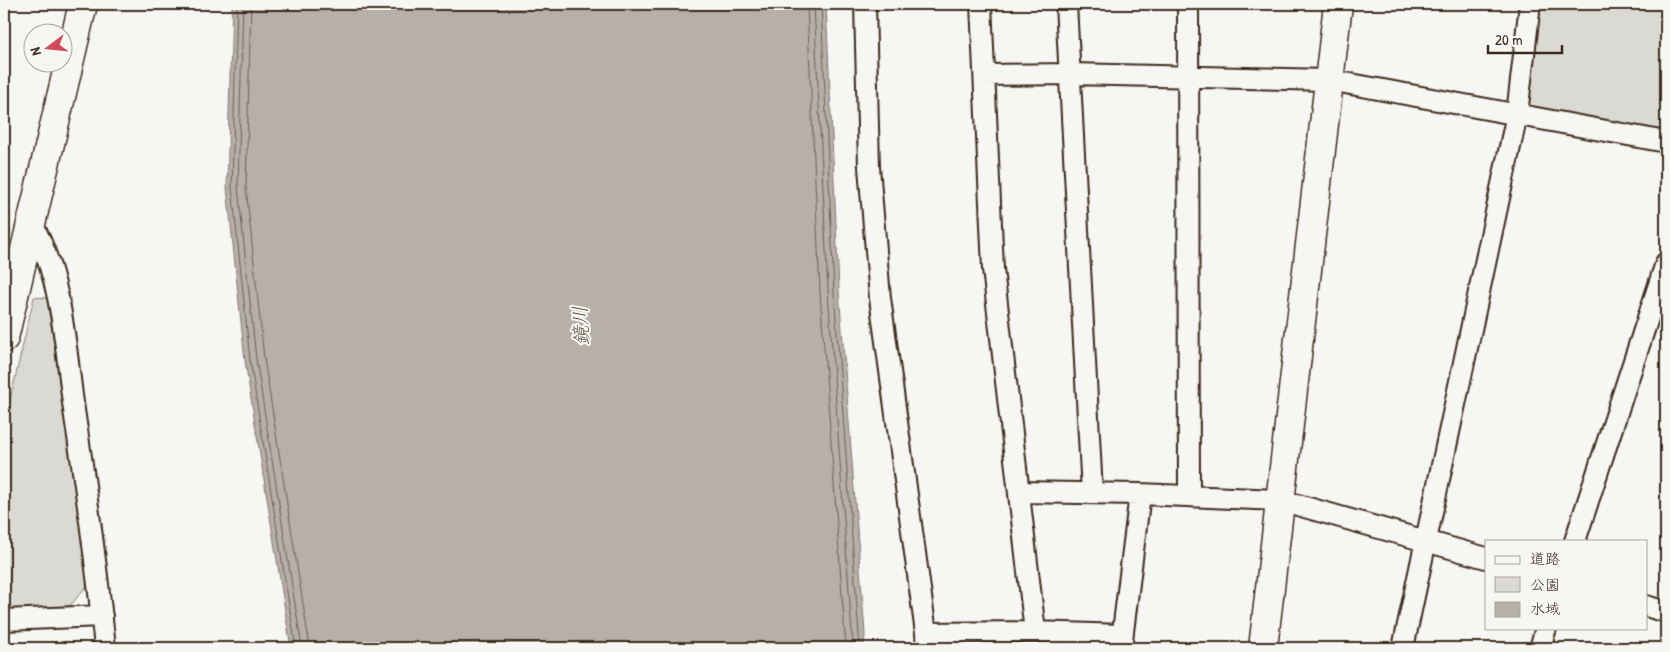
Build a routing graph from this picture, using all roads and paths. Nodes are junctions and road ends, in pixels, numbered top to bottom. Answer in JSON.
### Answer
{"nodes":[{"id":1,"x":83,"y":4,"type":"edge"},
{"id":2,"x":865,"y":4,"type":"edge"},
{"id":3,"x":981,"y":4,"type":"edge"},
{"id":4,"x":1066,"y":4,"type":"edge"},
{"id":5,"x":1188,"y":4,"type":"edge"},
{"id":6,"x":1338,"y":4,"type":"edge"},
{"id":7,"x":1530,"y":4,"type":"edge"},
{"id":8,"x":1070,"y":74,"type":"junction"},
{"id":9,"x":984,"y":75,"type":"junction"},
{"id":10,"x":1188,"y":76,"type":"junction"},
{"id":11,"x":1329,"y":80,"type":"junction"},
{"id":12,"x":1517,"y":114,"type":"junction"},
{"id":13,"x":1666,"y":142,"type":"edge"},
{"id":14,"x":31,"y":222,"type":"junction"},
{"id":15,"x":1666,"y":263,"type":"edge"},
{"id":16,"x":4,"y":338,"type":"edge"},
{"id":17,"x":1019,"y":492,"type":"junction"},
{"id":18,"x":1092,"y":493,"type":"junction"},
{"id":19,"x":1140,"y":494,"type":"junction"},
{"id":20,"x":1189,"y":496,"type":"junction"},
{"id":21,"x":1280,"y":500,"type":"junction"},
{"id":22,"x":1575,"y":540,"type":"edge"},
{"id":23,"x":1426,"y":541,"type":"junction"},
{"id":24,"x":1485,"y":558,"type":"edge"},
{"id":25,"x":1648,"y":607,"type":"edge"},
{"id":26,"x":1666,"y":612,"type":"edge"},
{"id":27,"x":102,"y":616,"type":"junction"},
{"id":28,"x":4,"y":620,"type":"edge"},
{"id":29,"x":1545,"y":630,"type":"edge"},
{"id":30,"x":1034,"y":632,"type":"junction"},
{"id":31,"x":926,"y":641,"type":"edge"},
{"id":32,"x":1121,"y":642,"type":"edge"},
{"id":33,"x":105,"y":648,"type":"edge"},
{"id":34,"x":1263,"y":648,"type":"edge"},
{"id":35,"x":1403,"y":648,"type":"edge"},
{"id":36,"x":1540,"y":648,"type":"edge"}],
"edges":[{"from":1,"to":14,"type":"street"},
{"from":2,"to":31,"type":"street"},
{"from":3,"to":9,"type":"street"},
{"from":4,"to":8,"type":"street"},
{"from":5,"to":10,"type":"street"},
{"from":6,"to":11,"type":"street"},
{"from":7,"to":12,"type":"street"},
{"from":8,"to":9,"type":"street"},
{"from":8,"to":10,"type":"street"},
{"from":8,"to":18,"type":"street"},
{"from":9,"to":17,"type":"street"},
{"from":10,"to":11,"type":"street"},
{"from":10,"to":20,"type":"street"},
{"from":11,"to":12,"type":"street"},
{"from":11,"to":21,"type":"street"},
{"from":12,"to":13,"type":"street"},
{"from":12,"to":23,"type":"street"},
{"from":14,"to":16,"type":"street"},
{"from":14,"to":27,"type":"street"},
{"from":15,"to":22,"type":"street"},
{"from":17,"to":18,"type":"street"},
{"from":17,"to":30,"type":"street"},
{"from":18,"to":19,"type":"street"},
{"from":19,"to":20,"type":"street"},
{"from":19,"to":32,"type":"street"},
{"from":20,"to":21,"type":"street"},
{"from":21,"to":23,"type":"street"},
{"from":21,"to":34,"type":"street"},
{"from":23,"to":24,"type":"street"},
{"from":23,"to":35,"type":"street"},
{"from":25,"to":26,"type":"street"},
{"from":27,"to":28,"type":"street"},
{"from":27,"to":33,"type":"street"},
{"from":29,"to":36,"type":"street"},
{"from":30,"to":31,"type":"street"},
{"from":30,"to":32,"type":"street"}]}
